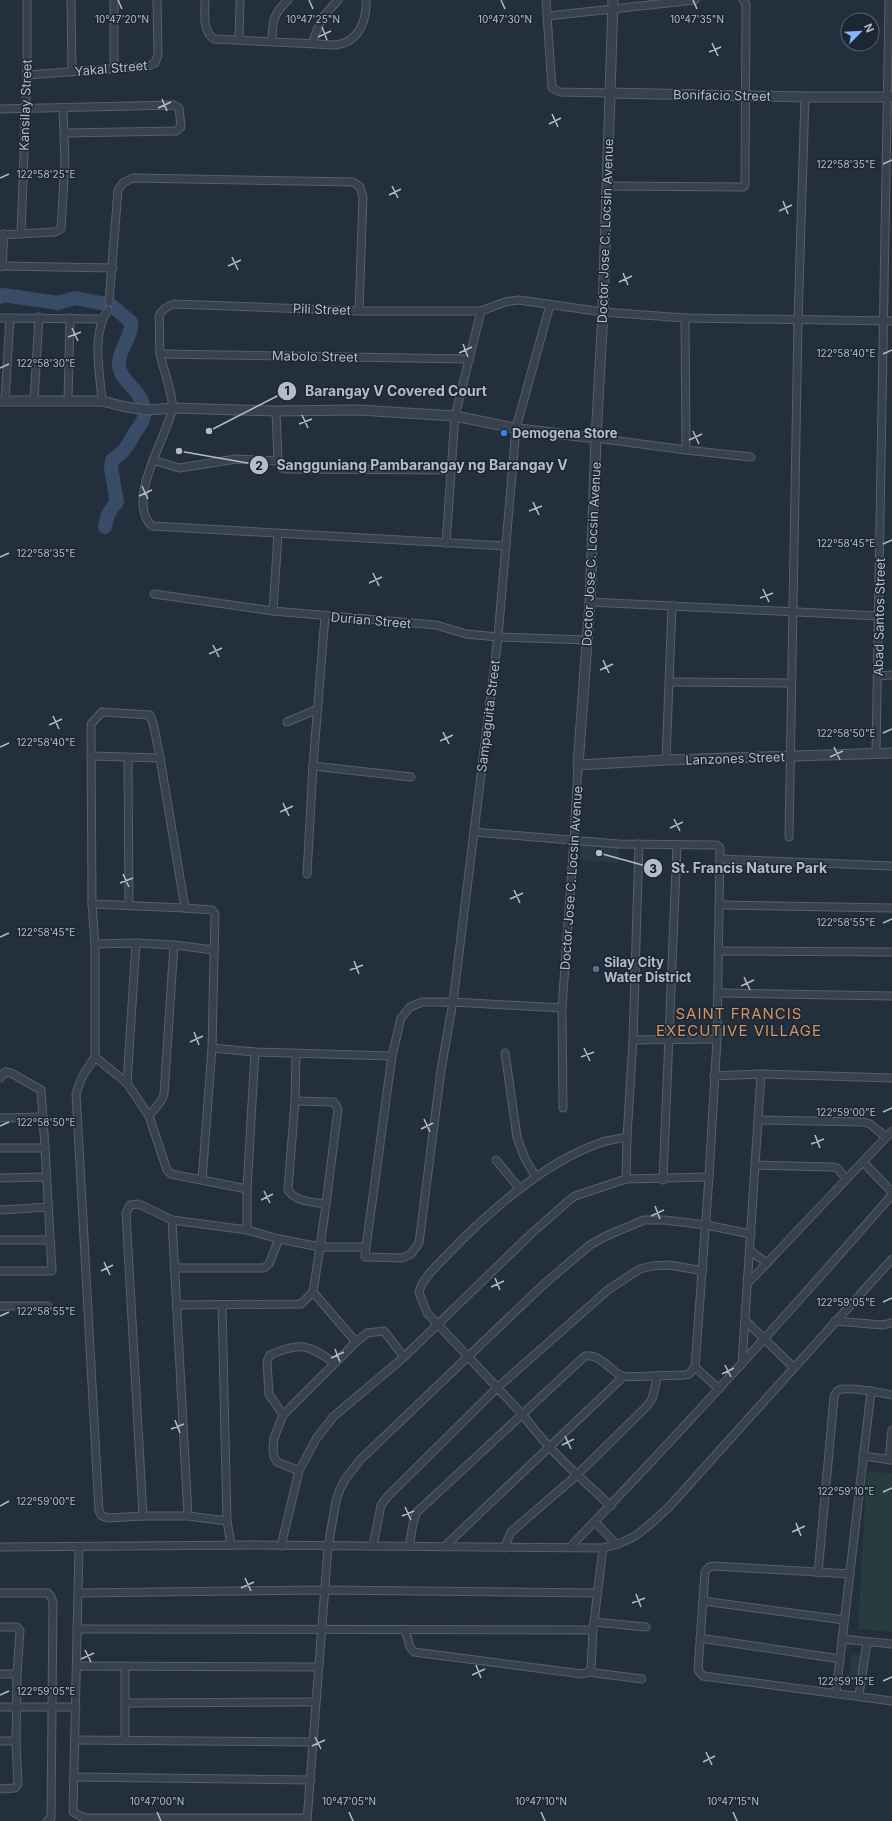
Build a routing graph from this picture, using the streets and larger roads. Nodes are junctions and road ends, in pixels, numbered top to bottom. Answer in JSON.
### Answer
{"nodes":[{"id":1,"x":27,"y":0,"type":"edge"},
{"id":2,"x":71,"y":0,"type":"edge"},
{"id":3,"x":114,"y":0,"type":"edge"},
{"id":4,"x":158,"y":0,"type":"edge"},
{"id":5,"x":205,"y":0,"type":"edge"},
{"id":6,"x":240,"y":0,"type":"edge"},
{"id":7,"x":288,"y":0,"type":"edge"},
{"id":8,"x":338,"y":0,"type":"edge"},
{"id":9,"x":366,"y":0,"type":"edge"},
{"id":10,"x":546,"y":0,"type":"edge"},
{"id":11,"x":695,"y":0,"type":"edge"},
{"id":12,"x":743,"y":0,"type":"edge"},
{"id":13,"x":889,"y":0,"type":"edge"},
{"id":14,"x":613,"y":5,"type":"edge"},
{"id":15,"x":548,"y":16,"type":"junction"},
{"id":16,"x":239,"y":40,"type":"junction"},
{"id":17,"x":272,"y":41,"type":"junction"},
{"id":18,"x":312,"y":43,"type":"junction"},
{"id":19,"x":114,"y":69,"type":"junction"},
{"id":20,"x":72,"y":71,"type":"junction"},
{"id":21,"x":27,"y":75,"type":"junction"},
{"id":22,"x":609,"y":92,"type":"junction"},
{"id":23,"x":745,"y":96,"type":"junction"},
{"id":24,"x":805,"y":97,"type":"junction"},
{"id":25,"x":890,"y":97,"type":"edge"},
{"id":26,"x":63,"y":108,"type":"junction"},
{"id":27,"x":0,"y":109,"type":"edge"},
{"id":28,"x":26,"y":109,"type":"junction"},
{"id":29,"x":65,"y":133,"type":"junction"},
{"id":30,"x":607,"y":186,"type":"junction"},
{"id":31,"x":2,"y":234,"type":"edge"},
{"id":32,"x":21,"y":234,"type":"junction"},
{"id":33,"x":1,"y":267,"type":"edge"},
{"id":34,"x":113,"y":268,"type":"junction"},
{"id":35,"x":110,"y":302,"type":"dead end"},
{"id":36,"x":550,"y":305,"type":"junction"},
{"id":37,"x":108,"y":310,"type":"dead end"},
{"id":38,"x":359,"y":310,"type":"junction"},
{"id":39,"x":481,"y":311,"type":"junction"},
{"id":40,"x":603,"y":312,"type":"junction"},
{"id":41,"x":39,"y":317,"type":"junction"},
{"id":42,"x":0,"y":318,"type":"edge"},
{"id":43,"x":10,"y":318,"type":"junction"},
{"id":44,"x":70,"y":318,"type":"junction"},
{"id":45,"x":685,"y":318,"type":"junction"},
{"id":46,"x":102,"y":319,"type":"junction"},
{"id":47,"x":798,"y":320,"type":"junction"},
{"id":48,"x":888,"y":321,"type":"edge"},
{"id":49,"x":160,"y":354,"type":"junction"},
{"id":50,"x":470,"y":359,"type":"junction"},
{"id":51,"x":2,"y":401,"type":"edge"},
{"id":52,"x":34,"y":401,"type":"junction"},
{"id":53,"x":68,"y":401,"type":"junction"},
{"id":54,"x":102,"y":401,"type":"junction"},
{"id":55,"x":173,"y":408,"type":"junction"},
{"id":56,"x":276,"y":411,"type":"junction"},
{"id":57,"x":455,"y":416,"type":"junction"},
{"id":58,"x":516,"y":428,"type":"junction"},
{"id":59,"x":596,"y":438,"type":"junction"},
{"id":60,"x":686,"y":450,"type":"junction"},
{"id":61,"x":751,"y":457,"type":"dead end"},
{"id":62,"x":153,"y":460,"type":"junction"},
{"id":63,"x":278,"y":461,"type":"junction"},
{"id":64,"x":452,"y":470,"type":"junction"},
{"id":65,"x":278,"y":534,"type":"junction"},
{"id":66,"x":446,"y":543,"type":"junction"},
{"id":67,"x":506,"y":546,"type":"junction"},
{"id":68,"x":154,"y":594,"type":"dead end"},
{"id":69,"x":590,"y":602,"type":"junction"},
{"id":70,"x":672,"y":605,"type":"junction"},
{"id":71,"x":273,"y":611,"type":"junction"},
{"id":72,"x":793,"y":612,"type":"junction"},
{"id":73,"x":325,"y":616,"type":"junction"},
{"id":74,"x":879,"y":616,"type":"junction"},
{"id":75,"x":498,"y":637,"type":"junction"},
{"id":76,"x":587,"y":640,"type":"junction"},
{"id":77,"x":892,"y":675,"type":"edge"},
{"id":78,"x":878,"y":676,"type":"junction"},
{"id":79,"x":670,"y":682,"type":"junction"},
{"id":80,"x":791,"y":683,"type":"junction"},
{"id":81,"x":318,"y":709,"type":"junction"},
{"id":82,"x":287,"y":722,"type":"dead end"},
{"id":83,"x":876,"y":753,"type":"junction"},
{"id":84,"x":892,"y":753,"type":"edge"},
{"id":85,"x":92,"y":756,"type":"junction"},
{"id":86,"x":789,"y":757,"type":"junction"},
{"id":87,"x":128,"y":758,"type":"junction"},
{"id":88,"x":160,"y":758,"type":"junction"},
{"id":89,"x":666,"y":760,"type":"junction"},
{"id":90,"x":313,"y":766,"type":"junction"},
{"id":91,"x":578,"y":766,"type":"junction"},
{"id":92,"x":411,"y":777,"type":"dead end"},
{"id":93,"x":474,"y":832,"type":"junction"},
{"id":94,"x":789,"y":837,"type":"dead end"},
{"id":95,"x":574,"y":840,"type":"junction"},
{"id":96,"x":639,"y":844,"type":"junction"},
{"id":97,"x":677,"y":845,"type":"junction"},
{"id":98,"x":720,"y":859,"type":"junction"},
{"id":99,"x":892,"y":866,"type":"edge"},
{"id":100,"x":307,"y":874,"type":"dead end"},
{"id":101,"x":92,"y":904,"type":"junction"},
{"id":102,"x":720,"y":905,"type":"junction"},
{"id":103,"x":129,"y":906,"type":"junction"},
{"id":104,"x":185,"y":908,"type":"junction"},
{"id":105,"x":892,"y":908,"type":"edge"},
{"id":106,"x":136,"y":943,"type":"junction"},
{"id":107,"x":95,"y":944,"type":"junction"},
{"id":108,"x":174,"y":945,"type":"junction"},
{"id":109,"x":214,"y":950,"type":"junction"},
{"id":110,"x":718,"y":951,"type":"junction"},
{"id":111,"x":892,"y":952,"type":"edge"},
{"id":112,"x":719,"y":993,"type":"junction"},
{"id":113,"x":892,"y":996,"type":"edge"},
{"id":114,"x":453,"y":1002,"type":"junction"},
{"id":115,"x":562,"y":1008,"type":"junction"},
{"id":116,"x":670,"y":1039,"type":"junction"},
{"id":117,"x":717,"y":1039,"type":"junction"},
{"id":118,"x":633,"y":1040,"type":"junction"},
{"id":119,"x":212,"y":1048,"type":"junction"},
{"id":120,"x":256,"y":1052,"type":"junction"},
{"id":121,"x":296,"y":1053,"type":"junction"},
{"id":122,"x":505,"y":1053,"type":"dead end"},
{"id":123,"x":392,"y":1056,"type":"junction"},
{"id":124,"x":95,"y":1057,"type":"junction"},
{"id":125,"x":761,"y":1074,"type":"junction"},
{"id":126,"x":714,"y":1076,"type":"junction"},
{"id":127,"x":0,"y":1078,"type":"edge"},
{"id":128,"x":892,"y":1078,"type":"edge"},
{"id":129,"x":127,"y":1084,"type":"junction"},
{"id":130,"x":295,"y":1101,"type":"junction"},
{"id":131,"x":563,"y":1108,"type":"dead end"},
{"id":132,"x":149,"y":1116,"type":"junction"},
{"id":133,"x":43,"y":1117,"type":"junction"},
{"id":134,"x":0,"y":1118,"type":"edge"},
{"id":135,"x":758,"y":1120,"type":"junction"},
{"id":136,"x":892,"y":1131,"type":"edge"},
{"id":137,"x":627,"y":1137,"type":"junction"},
{"id":138,"x":886,"y":1137,"type":"junction"},
{"id":139,"x":0,"y":1148,"type":"edge"},
{"id":140,"x":45,"y":1148,"type":"junction"},
{"id":141,"x":496,"y":1160,"type":"dead end"},
{"id":142,"x":863,"y":1162,"type":"junction"},
{"id":143,"x":755,"y":1165,"type":"junction"},
{"id":144,"x":536,"y":1176,"type":"junction"},
{"id":145,"x":46,"y":1177,"type":"junction"},
{"id":146,"x":0,"y":1178,"type":"edge"},
{"id":147,"x":709,"y":1178,"type":"junction"},
{"id":148,"x":626,"y":1179,"type":"junction"},
{"id":149,"x":202,"y":1180,"type":"junction"},
{"id":150,"x":663,"y":1180,"type":"junction"},
{"id":151,"x":846,"y":1180,"type":"junction"},
{"id":152,"x":247,"y":1189,"type":"junction"},
{"id":153,"x":520,"y":1189,"type":"junction"},
{"id":154,"x":892,"y":1192,"type":"edge"},
{"id":155,"x":892,"y":1195,"type":"edge"},
{"id":156,"x":326,"y":1204,"type":"junction"},
{"id":157,"x":48,"y":1208,"type":"junction"},
{"id":158,"x":0,"y":1210,"type":"edge"},
{"id":159,"x":172,"y":1220,"type":"junction"},
{"id":160,"x":706,"y":1225,"type":"junction"},
{"id":161,"x":248,"y":1230,"type":"junction"},
{"id":162,"x":751,"y":1234,"type":"junction"},
{"id":163,"x":279,"y":1239,"type":"junction"},
{"id":164,"x":0,"y":1240,"type":"edge"},
{"id":165,"x":50,"y":1240,"type":"junction"},
{"id":166,"x":366,"y":1246,"type":"junction"},
{"id":167,"x":320,"y":1247,"type":"junction"},
{"id":168,"x":750,"y":1252,"type":"junction"},
{"id":169,"x":892,"y":1258,"type":"edge"},
{"id":170,"x":767,"y":1263,"type":"junction"},
{"id":171,"x":174,"y":1268,"type":"junction"},
{"id":172,"x":0,"y":1271,"type":"edge"},
{"id":173,"x":703,"y":1271,"type":"junction"},
{"id":174,"x":748,"y":1284,"type":"junction"},
{"id":175,"x":313,"y":1292,"type":"junction"},
{"id":176,"x":0,"y":1306,"type":"edge"},
{"id":177,"x":48,"y":1306,"type":"dead end"},
{"id":178,"x":176,"y":1306,"type":"junction"},
{"id":179,"x":222,"y":1306,"type":"junction"},
{"id":180,"x":745,"y":1320,"type":"junction"},
{"id":181,"x":835,"y":1321,"type":"junction"},
{"id":182,"x":892,"y":1323,"type":"edge"},
{"id":183,"x":438,"y":1324,"type":"junction"},
{"id":184,"x":765,"y":1339,"type":"junction"},
{"id":185,"x":356,"y":1342,"type":"junction"},
{"id":186,"x":404,"y":1357,"type":"junction"},
{"id":187,"x":468,"y":1357,"type":"junction"},
{"id":188,"x":334,"y":1363,"type":"junction"},
{"id":189,"x":742,"y":1364,"type":"junction"},
{"id":190,"x":694,"y":1367,"type":"junction"},
{"id":191,"x":793,"y":1367,"type":"junction"},
{"id":192,"x":658,"y":1375,"type":"junction"},
{"id":193,"x":623,"y":1377,"type":"junction"},
{"id":194,"x":497,"y":1388,"type":"junction"},
{"id":195,"x":719,"y":1389,"type":"junction"},
{"id":196,"x":871,"y":1391,"type":"junction"},
{"id":197,"x":892,"y":1395,"type":"edge"},
{"id":198,"x":283,"y":1415,"type":"junction"},
{"id":199,"x":523,"y":1415,"type":"junction"},
{"id":200,"x":892,"y":1430,"type":"edge"},
{"id":201,"x":550,"y":1447,"type":"junction"},
{"id":202,"x":863,"y":1456,"type":"junction"},
{"id":203,"x":891,"y":1460,"type":"edge"},
{"id":204,"x":299,"y":1471,"type":"junction"},
{"id":205,"x":577,"y":1475,"type":"junction"},
{"id":206,"x":611,"y":1506,"type":"junction"},
{"id":207,"x":143,"y":1516,"type":"junction"},
{"id":208,"x":188,"y":1516,"type":"junction"},
{"id":209,"x":227,"y":1521,"type":"junction"},
{"id":210,"x":595,"y":1522,"type":"junction"},
{"id":211,"x":231,"y":1545,"type":"junction"},
{"id":212,"x":617,"y":1545,"type":"junction"},
{"id":213,"x":281,"y":1546,"type":"junction"},
{"id":214,"x":373,"y":1546,"type":"junction"},
{"id":215,"x":409,"y":1546,"type":"junction"},
{"id":216,"x":444,"y":1546,"type":"junction"},
{"id":217,"x":0,"y":1547,"type":"edge"},
{"id":218,"x":79,"y":1547,"type":"junction"},
{"id":219,"x":328,"y":1547,"type":"junction"},
{"id":220,"x":570,"y":1547,"type":"junction"},
{"id":221,"x":504,"y":1548,"type":"junction"},
{"id":222,"x":603,"y":1548,"type":"junction"},
{"id":223,"x":818,"y":1573,"type":"junction"},
{"id":224,"x":850,"y":1574,"type":"junction"},
{"id":225,"x":325,"y":1590,"type":"junction"},
{"id":226,"x":0,"y":1593,"type":"edge"},
{"id":227,"x":78,"y":1593,"type":"junction"},
{"id":228,"x":597,"y":1593,"type":"junction"},
{"id":229,"x":703,"y":1601,"type":"junction"},
{"id":230,"x":844,"y":1620,"type":"junction"},
{"id":231,"x":594,"y":1622,"type":"junction"},
{"id":232,"x":0,"y":1627,"type":"edge"},
{"id":233,"x":646,"y":1627,"type":"dead end"},
{"id":234,"x":78,"y":1629,"type":"junction"},
{"id":235,"x":321,"y":1629,"type":"junction"},
{"id":236,"x":405,"y":1629,"type":"junction"},
{"id":237,"x":593,"y":1630,"type":"junction"},
{"id":238,"x":700,"y":1638,"type":"junction"},
{"id":239,"x":842,"y":1639,"type":"junction"},
{"id":240,"x":867,"y":1642,"type":"junction"},
{"id":241,"x":892,"y":1644,"type":"edge"},
{"id":242,"x":840,"y":1658,"type":"junction"},
{"id":243,"x":77,"y":1666,"type":"junction"},
{"id":244,"x":125,"y":1667,"type":"junction"},
{"id":245,"x":319,"y":1667,"type":"junction"},
{"id":246,"x":588,"y":1672,"type":"junction"},
{"id":247,"x":0,"y":1674,"type":"edge"},
{"id":248,"x":17,"y":1674,"type":"junction"},
{"id":249,"x":642,"y":1679,"type":"dead end"},
{"id":250,"x":836,"y":1693,"type":"junction"},
{"id":251,"x":859,"y":1695,"type":"junction"},
{"id":252,"x":892,"y":1701,"type":"edge"},
{"id":253,"x":315,"y":1702,"type":"junction"},
{"id":254,"x":125,"y":1703,"type":"junction"},
{"id":255,"x":0,"y":1707,"type":"edge"},
{"id":256,"x":17,"y":1707,"type":"junction"},
{"id":257,"x":51,"y":1707,"type":"junction"},
{"id":258,"x":76,"y":1707,"type":"junction"},
{"id":259,"x":75,"y":1740,"type":"junction"},
{"id":260,"x":125,"y":1740,"type":"junction"},
{"id":261,"x":0,"y":1741,"type":"edge"},
{"id":262,"x":16,"y":1741,"type":"junction"},
{"id":263,"x":312,"y":1742,"type":"junction"},
{"id":264,"x":74,"y":1777,"type":"junction"},
{"id":265,"x":311,"y":1780,"type":"junction"},
{"id":266,"x":0,"y":1789,"type":"edge"},
{"id":267,"x":307,"y":1820,"type":"edge"},
{"id":268,"x":47,"y":1821,"type":"edge"}],
"edges":[{"from":1,"to":21,"type":"street","name":"Kansilay Street"},
{"from":2,"to":20,"type":"street"},
{"from":3,"to":19,"type":"street"},
{"from":4,"to":19,"type":"street","name":"Yakal Street"},
{"from":5,"to":16,"type":"street"},
{"from":6,"to":16,"type":"street"},
{"from":7,"to":17,"type":"street"},
{"from":8,"to":18,"type":"street"},
{"from":9,"to":18,"type":"street"},
{"from":10,"to":15,"type":"street"},
{"from":11,"to":14,"type":"street"},
{"from":12,"to":23,"type":"street"},
{"from":13,"to":25,"type":"street","name":"Abad Santos Street"},
{"from":14,"to":15,"type":"street"},
{"from":14,"to":22,"type":"street","name":"Doctor Jose C. Locsin Avenue"},
{"from":15,"to":22,"type":"street","name":"Bonifacio Street"},
{"from":16,"to":17,"type":"street"},
{"from":17,"to":18,"type":"street"},
{"from":19,"to":20,"type":"street","name":"Yakal Street"},
{"from":20,"to":21,"type":"street","name":"Yakal Street"},
{"from":21,"to":28,"type":"street","name":"Kansilay Street"},
{"from":22,"to":23,"type":"street","name":"Bonifacio Street"},
{"from":22,"to":30,"type":"street","name":"Doctor Jose C. Locsin Avenue"},
{"from":23,"to":24,"type":"street","name":"Bonifacio Street"},
{"from":23,"to":30,"type":"street"},
{"from":24,"to":25,"type":"street","name":"Bonifacio Street"},
{"from":24,"to":47,"type":"street"},
{"from":25,"to":48,"type":"street","name":"Abad Santos Street"},
{"from":26,"to":28,"type":"street"},
{"from":26,"to":29,"type":"street"},
{"from":26,"to":29,"type":"street"},
{"from":27,"to":28,"type":"street"},
{"from":28,"to":32,"type":"street","name":"Kansilay Street"},
{"from":29,"to":32,"type":"street"},
{"from":30,"to":40,"type":"street","name":"Doctor Jose C. Locsin Avenue"},
{"from":31,"to":32,"type":"street"},
{"from":31,"to":33,"type":"street"},
{"from":33,"to":34,"type":"street"},
{"from":34,"to":35,"type":"street"},
{"from":34,"to":38,"type":"street"},
{"from":36,"to":39,"type":"street"},
{"from":36,"to":40,"type":"street"},
{"from":36,"to":58,"type":"street","name":"Sampaguita Street"},
{"from":37,"to":46,"type":"street"},
{"from":38,"to":39,"type":"street","name":"Pili Street"},
{"from":38,"to":49,"type":"street","name":"Pili Street"},
{"from":39,"to":50,"type":"street"},
{"from":40,"to":45,"type":"street"},
{"from":40,"to":59,"type":"street","name":"Doctor Jose C. Locsin Avenue"},
{"from":41,"to":43,"type":"street"},
{"from":41,"to":44,"type":"street"},
{"from":41,"to":52,"type":"street"},
{"from":42,"to":43,"type":"street"},
{"from":43,"to":51,"type":"street"},
{"from":44,"to":46,"type":"street"},
{"from":44,"to":53,"type":"street"},
{"from":45,"to":47,"type":"street"},
{"from":45,"to":60,"type":"street"},
{"from":46,"to":54,"type":"street"},
{"from":47,"to":48,"type":"street"},
{"from":47,"to":72,"type":"street"},
{"from":48,"to":74,"type":"street","name":"Abad Santos Street"},
{"from":49,"to":50,"type":"street","name":"Mabolo Street"},
{"from":49,"to":55,"type":"street"},
{"from":50,"to":57,"type":"street"},
{"from":51,"to":52,"type":"street"},
{"from":52,"to":53,"type":"street"},
{"from":53,"to":54,"type":"street"},
{"from":54,"to":55,"type":"street"},
{"from":55,"to":56,"type":"street"},
{"from":55,"to":62,"type":"street"},
{"from":56,"to":57,"type":"street"},
{"from":56,"to":63,"type":"street"},
{"from":57,"to":58,"type":"street"},
{"from":57,"to":64,"type":"street"},
{"from":58,"to":59,"type":"street"},
{"from":58,"to":67,"type":"street","name":"Sampaguita Street"},
{"from":59,"to":60,"type":"street"},
{"from":59,"to":69,"type":"street","name":"Doctor Jose C. Locsin Avenue"},
{"from":60,"to":61,"type":"street"},
{"from":62,"to":63,"type":"street"},
{"from":62,"to":65,"type":"street"},
{"from":63,"to":64,"type":"street"},
{"from":64,"to":66,"type":"street"},
{"from":65,"to":66,"type":"street"},
{"from":65,"to":71,"type":"street"},
{"from":66,"to":67,"type":"street"},
{"from":67,"to":75,"type":"street","name":"Sampaguita Street"},
{"from":68,"to":71,"type":"street","name":"Durian Street"},
{"from":69,"to":70,"type":"street"},
{"from":69,"to":76,"type":"street","name":"Doctor Jose C. Locsin Avenue"},
{"from":70,"to":72,"type":"street"},
{"from":70,"to":79,"type":"street"},
{"from":71,"to":73,"type":"street","name":"Durian Street"},
{"from":72,"to":74,"type":"street"},
{"from":72,"to":80,"type":"street"},
{"from":73,"to":75,"type":"street","name":"Durian Street"},
{"from":73,"to":81,"type":"street"},
{"from":74,"to":78,"type":"street","name":"Abad Santos Street"},
{"from":75,"to":76,"type":"street","name":"Durian Street"},
{"from":75,"to":93,"type":"street","name":"Sampaguita Street"},
{"from":76,"to":91,"type":"street","name":"Doctor Jose C. Locsin Avenue"},
{"from":77,"to":78,"type":"street"},
{"from":78,"to":83,"type":"street","name":"Abad Santos Street"},
{"from":79,"to":80,"type":"street"},
{"from":79,"to":89,"type":"street"},
{"from":80,"to":86,"type":"street"},
{"from":81,"to":82,"type":"street"},
{"from":81,"to":90,"type":"street"},
{"from":83,"to":84,"type":"street","name":"Lanzones Street"},
{"from":83,"to":86,"type":"street","name":"Lanzones Street"},
{"from":85,"to":87,"type":"street"},
{"from":85,"to":88,"type":"street"},
{"from":85,"to":101,"type":"street"},
{"from":86,"to":89,"type":"street","name":"Lanzones Street"},
{"from":86,"to":94,"type":"street"},
{"from":87,"to":88,"type":"street"},
{"from":87,"to":103,"type":"street"},
{"from":88,"to":104,"type":"street"},
{"from":89,"to":91,"type":"street","name":"Lanzones Street"},
{"from":90,"to":92,"type":"street"},
{"from":90,"to":100,"type":"street"},
{"from":91,"to":95,"type":"street","name":"Doctor Jose C. Locsin Avenue"},
{"from":93,"to":95,"type":"street"},
{"from":93,"to":114,"type":"street","name":"Sampaguita Street"},
{"from":95,"to":96,"type":"street"},
{"from":95,"to":115,"type":"street","name":"Doctor Jose C. Locsin Avenue"},
{"from":96,"to":97,"type":"street"},
{"from":96,"to":118,"type":"street"},
{"from":97,"to":98,"type":"street"},
{"from":97,"to":116,"type":"street"},
{"from":98,"to":99,"type":"street"},
{"from":98,"to":102,"type":"street"},
{"from":101,"to":103,"type":"street"},
{"from":101,"to":107,"type":"street"},
{"from":102,"to":105,"type":"street"},
{"from":102,"to":110,"type":"street"},
{"from":103,"to":104,"type":"street"},
{"from":104,"to":109,"type":"street"},
{"from":106,"to":107,"type":"street"},
{"from":106,"to":108,"type":"street"},
{"from":106,"to":129,"type":"street"},
{"from":107,"to":124,"type":"street"},
{"from":108,"to":109,"type":"street"},
{"from":108,"to":132,"type":"street"},
{"from":109,"to":119,"type":"street"},
{"from":110,"to":111,"type":"street"},
{"from":110,"to":112,"type":"street"},
{"from":112,"to":113,"type":"street"},
{"from":112,"to":117,"type":"street"},
{"from":114,"to":115,"type":"street"},
{"from":114,"to":123,"type":"street"},
{"from":114,"to":166,"type":"street","name":"Sampaguita Street"},
{"from":115,"to":131,"type":"street","name":"Doctor Jose C. Locsin Avenue"},
{"from":116,"to":117,"type":"street"},
{"from":116,"to":118,"type":"street"},
{"from":116,"to":150,"type":"street"},
{"from":117,"to":126,"type":"street"},
{"from":118,"to":137,"type":"street"},
{"from":119,"to":120,"type":"street"},
{"from":119,"to":149,"type":"street"},
{"from":120,"to":121,"type":"street"},
{"from":120,"to":152,"type":"street"},
{"from":121,"to":123,"type":"street"},
{"from":121,"to":130,"type":"street"},
{"from":122,"to":144,"type":"street"},
{"from":123,"to":166,"type":"street"},
{"from":124,"to":129,"type":"street"},
{"from":124,"to":207,"type":"street"},
{"from":125,"to":126,"type":"street"},
{"from":125,"to":128,"type":"street"},
{"from":125,"to":135,"type":"street"},
{"from":126,"to":147,"type":"street"},
{"from":127,"to":133,"type":"street"},
{"from":129,"to":132,"type":"street"},
{"from":130,"to":156,"type":"street"},
{"from":130,"to":156,"type":"street"},
{"from":132,"to":149,"type":"street"},
{"from":133,"to":134,"type":"street"},
{"from":133,"to":140,"type":"street"},
{"from":135,"to":138,"type":"street"},
{"from":135,"to":143,"type":"street"},
{"from":136,"to":138,"type":"street"},
{"from":137,"to":144,"type":"street"},
{"from":137,"to":148,"type":"street"},
{"from":138,"to":142,"type":"street"},
{"from":139,"to":140,"type":"street"},
{"from":140,"to":145,"type":"street"},
{"from":141,"to":153,"type":"street"},
{"from":142,"to":151,"type":"street"},
{"from":142,"to":154,"type":"street"},
{"from":143,"to":151,"type":"street"},
{"from":143,"to":162,"type":"street"},
{"from":144,"to":153,"type":"street"},
{"from":145,"to":146,"type":"street"},
{"from":145,"to":157,"type":"street"},
{"from":147,"to":150,"type":"street"},
{"from":147,"to":160,"type":"street"},
{"from":148,"to":150,"type":"street"},
{"from":148,"to":183,"type":"street"},
{"from":149,"to":152,"type":"street"},
{"from":151,"to":170,"type":"street"},
{"from":152,"to":161,"type":"street"},
{"from":153,"to":183,"type":"street"},
{"from":155,"to":184,"type":"street"},
{"from":156,"to":167,"type":"street"},
{"from":157,"to":158,"type":"street"},
{"from":157,"to":165,"type":"street"},
{"from":159,"to":161,"type":"street"},
{"from":159,"to":171,"type":"street"},
{"from":159,"to":207,"type":"street"},
{"from":160,"to":162,"type":"street"},
{"from":160,"to":173,"type":"street"},
{"from":160,"to":187,"type":"street"},
{"from":161,"to":163,"type":"street"},
{"from":162,"to":168,"type":"street"},
{"from":163,"to":167,"type":"street"},
{"from":163,"to":171,"type":"street"},
{"from":164,"to":165,"type":"street"},
{"from":165,"to":172,"type":"street"},
{"from":166,"to":167,"type":"street"},
{"from":167,"to":175,"type":"street"},
{"from":168,"to":170,"type":"street"},
{"from":168,"to":174,"type":"street"},
{"from":169,"to":181,"type":"street"},
{"from":170,"to":174,"type":"street"},
{"from":171,"to":178,"type":"street"},
{"from":173,"to":190,"type":"street"},
{"from":173,"to":194,"type":"street"},
{"from":174,"to":180,"type":"street"},
{"from":175,"to":179,"type":"street"},
{"from":175,"to":185,"type":"street"},
{"from":176,"to":177,"type":"street"},
{"from":178,"to":179,"type":"street"},
{"from":178,"to":208,"type":"street"},
{"from":179,"to":209,"type":"street"},
{"from":180,"to":184,"type":"street"},
{"from":180,"to":189,"type":"street"},
{"from":181,"to":182,"type":"street"},
{"from":181,"to":191,"type":"street"},
{"from":183,"to":186,"type":"street"},
{"from":183,"to":187,"type":"street"},
{"from":184,"to":189,"type":"street"},
{"from":184,"to":191,"type":"street"},
{"from":185,"to":186,"type":"street"},
{"from":185,"to":188,"type":"street"},
{"from":186,"to":204,"type":"street"},
{"from":187,"to":194,"type":"street"},
{"from":187,"to":219,"type":"street"},
{"from":188,"to":198,"type":"street"},
{"from":188,"to":198,"type":"street"},
{"from":189,"to":195,"type":"street"},
{"from":190,"to":192,"type":"street"},
{"from":190,"to":195,"type":"street"},
{"from":191,"to":212,"type":"street"},
{"from":192,"to":193,"type":"street"},
{"from":192,"to":205,"type":"street"},
{"from":193,"to":199,"type":"street"},
{"from":193,"to":201,"type":"street"},
{"from":194,"to":199,"type":"street"},
{"from":194,"to":214,"type":"street"},
{"from":195,"to":206,"type":"street"},
{"from":196,"to":197,"type":"street"},
{"from":196,"to":202,"type":"street"},
{"from":196,"to":223,"type":"street"},
{"from":198,"to":204,"type":"street"},
{"from":199,"to":201,"type":"street"},
{"from":199,"to":215,"type":"street"},
{"from":200,"to":203,"type":"street"},
{"from":201,"to":205,"type":"street"},
{"from":201,"to":216,"type":"street"},
{"from":202,"to":203,"type":"street"},
{"from":202,"to":224,"type":"street"},
{"from":204,"to":213,"type":"street"},
{"from":205,"to":206,"type":"street"},
{"from":205,"to":221,"type":"street"},
{"from":206,"to":210,"type":"street"},
{"from":207,"to":208,"type":"street"},
{"from":208,"to":209,"type":"street"},
{"from":209,"to":211,"type":"street"},
{"from":210,"to":212,"type":"street"},
{"from":210,"to":220,"type":"street"},
{"from":211,"to":213,"type":"street"},
{"from":211,"to":218,"type":"street"},
{"from":212,"to":222,"type":"street"},
{"from":213,"to":219,"type":"street"},
{"from":214,"to":215,"type":"street"},
{"from":214,"to":219,"type":"street"},
{"from":215,"to":216,"type":"street"},
{"from":216,"to":221,"type":"street"},
{"from":217,"to":218,"type":"street"},
{"from":218,"to":227,"type":"street"},
{"from":219,"to":225,"type":"street"},
{"from":220,"to":221,"type":"street"},
{"from":220,"to":222,"type":"street"},
{"from":222,"to":228,"type":"street"},
{"from":223,"to":224,"type":"street"},
{"from":223,"to":229,"type":"street"},
{"from":224,"to":230,"type":"street"},
{"from":225,"to":227,"type":"street"},
{"from":225,"to":228,"type":"street"},
{"from":225,"to":235,"type":"street"},
{"from":226,"to":257,"type":"street"},
{"from":227,"to":234,"type":"street"},
{"from":228,"to":231,"type":"street"},
{"from":229,"to":230,"type":"street"},
{"from":229,"to":238,"type":"street"},
{"from":230,"to":239,"type":"street"},
{"from":231,"to":233,"type":"street"},
{"from":231,"to":237,"type":"street"},
{"from":232,"to":248,"type":"street"},
{"from":234,"to":235,"type":"street"},
{"from":234,"to":243,"type":"street"},
{"from":235,"to":236,"type":"street"},
{"from":235,"to":245,"type":"street"},
{"from":236,"to":237,"type":"street"},
{"from":236,"to":246,"type":"street"},
{"from":237,"to":246,"type":"street"},
{"from":238,"to":242,"type":"street"},
{"from":238,"to":250,"type":"street"},
{"from":239,"to":240,"type":"street"},
{"from":239,"to":242,"type":"street"},
{"from":240,"to":241,"type":"street"},
{"from":240,"to":251,"type":"street"},
{"from":242,"to":250,"type":"street"},
{"from":243,"to":244,"type":"street"},
{"from":243,"to":258,"type":"street"},
{"from":244,"to":245,"type":"street"},
{"from":244,"to":254,"type":"street"},
{"from":245,"to":253,"type":"street"},
{"from":246,"to":249,"type":"street"},
{"from":247,"to":248,"type":"street"},
{"from":248,"to":256,"type":"street"},
{"from":250,"to":251,"type":"street"},
{"from":251,"to":252,"type":"street"},
{"from":253,"to":254,"type":"street"},
{"from":253,"to":263,"type":"street"},
{"from":254,"to":260,"type":"street"},
{"from":255,"to":256,"type":"street"},
{"from":256,"to":257,"type":"street"},
{"from":256,"to":262,"type":"street"},
{"from":257,"to":258,"type":"street"},
{"from":257,"to":268,"type":"street"},
{"from":258,"to":259,"type":"street"},
{"from":259,"to":260,"type":"street"},
{"from":259,"to":264,"type":"street"},
{"from":260,"to":263,"type":"street"},
{"from":261,"to":262,"type":"street"},
{"from":262,"to":266,"type":"street"},
{"from":263,"to":265,"type":"street"},
{"from":264,"to":265,"type":"street"},
{"from":264,"to":267,"type":"street"},
{"from":265,"to":267,"type":"street"}]}
